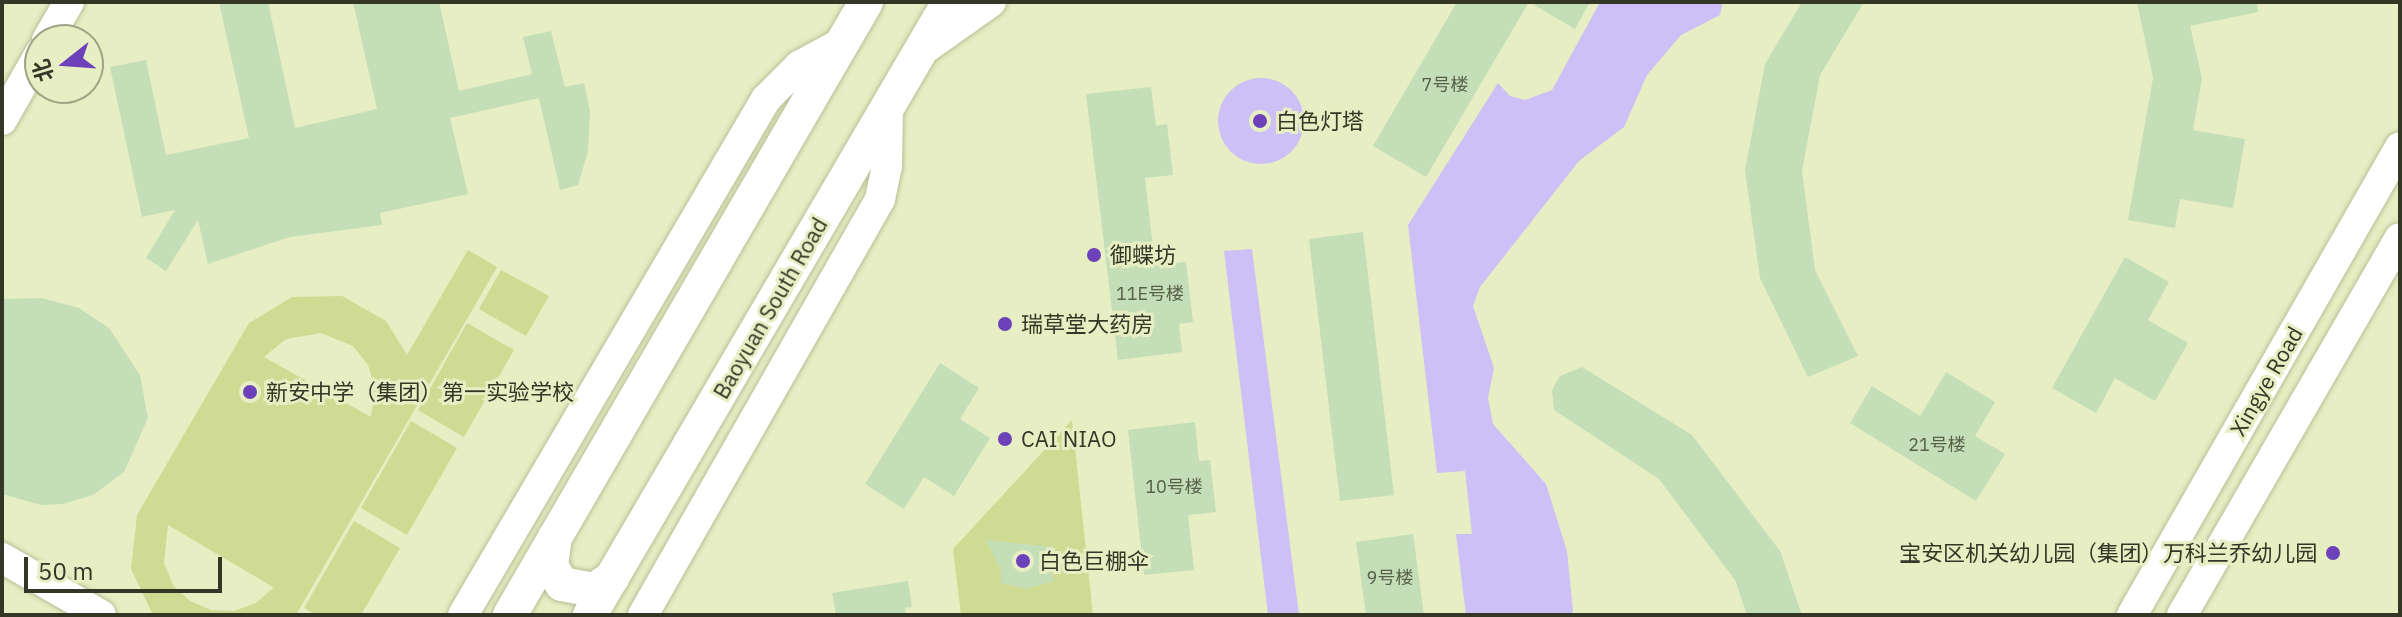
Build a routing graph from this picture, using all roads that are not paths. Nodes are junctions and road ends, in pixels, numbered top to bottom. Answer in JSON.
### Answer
{"nodes":[{"id":1,"x":69,"y":2,"type":"edge"},
{"id":2,"x":851,"y":2,"type":"edge"},
{"id":3,"x":866,"y":2,"type":"edge"},
{"id":4,"x":949,"y":2,"type":"edge"},
{"id":5,"x":991,"y":2,"type":"edge"},
{"id":6,"x":56,"y":24,"type":"edge"},
{"id":7,"x":844,"y":39,"type":"junction"},
{"id":8,"x":920,"y":52,"type":"junction"},
{"id":9,"x":24,"y":81,"type":"edge"},
{"id":10,"x":888,"y":108,"type":"junction"},
{"id":11,"x":2,"y":120,"type":"edge"},
{"id":12,"x":2400,"y":147,"type":"edge"},
{"id":13,"x":2400,"y":238,"type":"edge"},
{"id":14,"x":555,"y":537,"type":"junction"},
{"id":15,"x":2,"y":558,"type":"edge"},
{"id":16,"x":612,"y":578,"type":"junction"},
{"id":17,"x":101,"y":615,"type":"edge"},
{"id":18,"x":463,"y":615,"type":"edge"},
{"id":19,"x":510,"y":615,"type":"edge"},
{"id":20,"x":590,"y":615,"type":"edge"},
{"id":21,"x":643,"y":615,"type":"edge"},
{"id":22,"x":2132,"y":615,"type":"edge"},
{"id":23,"x":2182,"y":615,"type":"edge"}],
"edges":[{"from":1,"to":6,"type":"street"},
{"from":2,"to":7,"type":"street"},
{"from":3,"to":7,"type":"main road"},
{"from":4,"to":8,"type":"main road","name":"Baoyuan South Road"},
{"from":5,"to":8,"type":"street"},
{"from":7,"to":14,"type":"main road"},
{"from":7,"to":18,"type":"street"},
{"from":8,"to":10,"type":"main road","name":"Baoyuan South Road"},
{"from":9,"to":11,"type":"street"},
{"from":10,"to":16,"type":"main road","name":"Baoyuan South Road"},
{"from":10,"to":21,"type":"street"},
{"from":12,"to":22,"type":"street","name":"Xingye Road"},
{"from":13,"to":23,"type":"street","name":"Xingye Road"},
{"from":14,"to":16,"type":"main road"},
{"from":14,"to":19,"type":"main road"},
{"from":15,"to":17,"type":"street"},
{"from":16,"to":20,"type":"main road","name":"Baoyuan South Road"}]}
